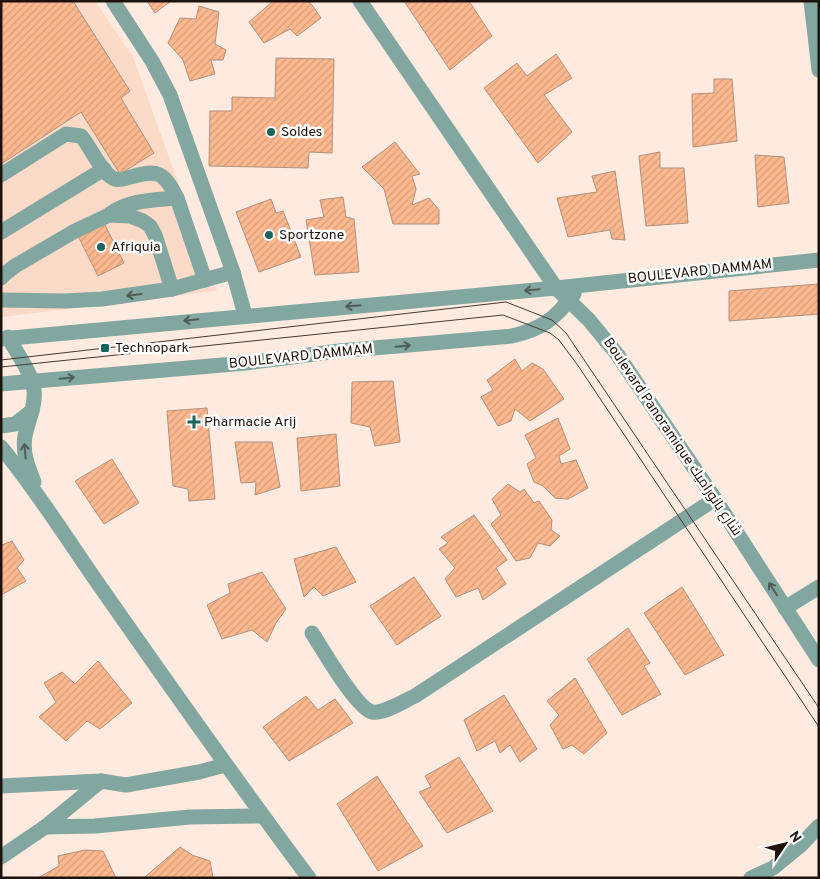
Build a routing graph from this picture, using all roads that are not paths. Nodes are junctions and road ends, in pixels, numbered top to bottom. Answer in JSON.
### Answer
{"nodes":[{"id":1,"x":113,"y":1,"type":"edge"},
{"id":2,"x":811,"y":1,"type":"edge"},
{"id":3,"x":364,"y":3,"type":"edge"},
{"id":4,"x":819,"y":70,"type":"edge"},
{"id":5,"x":104,"y":169,"type":"junction"},
{"id":6,"x":1,"y":175,"type":"edge"},
{"id":7,"x":177,"y":198,"type":"junction"},
{"id":8,"x":109,"y":215,"type":"junction"},
{"id":9,"x":1,"y":232,"type":"edge"},
{"id":10,"x":819,"y":260,"type":"edge"},
{"id":11,"x":233,"y":272,"type":"junction"},
{"id":12,"x":1,"y":278,"type":"edge"},
{"id":13,"x":205,"y":280,"type":"junction"},
{"id":14,"x":580,"y":285,"type":"junction"},
{"id":15,"x":556,"y":288,"type":"junction"},
{"id":16,"x":172,"y":289,"type":"junction"},
{"id":17,"x":1,"y":300,"type":"edge"},
{"id":18,"x":568,"y":301,"type":"junction"},
{"id":19,"x":245,"y":315,"type":"junction"},
{"id":20,"x":5,"y":338,"type":"edge"},
{"id":21,"x":33,"y":382,"type":"junction"},
{"id":22,"x":1,"y":384,"type":"edge"},
{"id":23,"x":32,"y":411,"type":"junction"},
{"id":24,"x":1,"y":426,"type":"edge"},
{"id":25,"x":1,"y":447,"type":"edge"},
{"id":26,"x":39,"y":497,"type":"junction"},
{"id":27,"x":715,"y":499,"type":"junction"},
{"id":28,"x":819,"y":587,"type":"edge"},
{"id":29,"x":785,"y":608,"type":"junction"},
{"id":30,"x":312,"y":632,"type":"dead end"},
{"id":31,"x":819,"y":660,"type":"edge"},
{"id":32,"x":225,"y":765,"type":"junction"},
{"id":33,"x":101,"y":781,"type":"junction"},
{"id":34,"x":1,"y":786,"type":"edge"},
{"id":35,"x":263,"y":816,"type":"junction"},
{"id":36,"x":819,"y":826,"type":"edge"},
{"id":37,"x":45,"y":827,"type":"junction"},
{"id":38,"x":1,"y":857,"type":"edge"},
{"id":39,"x":304,"y":876,"type":"edge"},
{"id":40,"x":751,"y":878,"type":"edge"}],
"edges":[{"from":1,"to":11,"type":"street"},
{"from":2,"to":4,"type":"street"},
{"from":3,"to":15,"type":"street","name":"Boulevard Panoramique شارع بانوراميك"},
{"from":5,"to":6,"type":"street"},
{"from":5,"to":7,"type":"street"},
{"from":5,"to":9,"type":"street"},
{"from":7,"to":8,"type":"street"},
{"from":7,"to":13,"type":"street"},
{"from":8,"to":12,"type":"street"},
{"from":8,"to":16,"type":"street"},
{"from":10,"to":14,"type":"street","name":"BOULEVARD DAMMAM"},
{"from":11,"to":13,"type":"street"},
{"from":11,"to":19,"type":"street"},
{"from":13,"to":16,"type":"street"},
{"from":14,"to":15,"type":"street","name":"BOULEVARD DAMMAM"},
{"from":14,"to":18,"type":"street","name":"BOULEVARD DAMMAM"},
{"from":15,"to":18,"type":"street","name":"Boulevard Panoramique شارع بانوراميك"},
{"from":15,"to":19,"type":"street","name":"BOULEVARD DAMMAM","one_way":true},
{"from":16,"to":17,"type":"street","one_way":true},
{"from":21,"to":18,"type":"street","name":"BOULEVARD DAMMAM","one_way":true},
{"from":18,"to":27,"type":"street","name":"Boulevard Panoramique شارع بانوراميك"},
{"from":19,"to":20,"type":"street","name":"BOULEVARD DAMMAM","one_way":true},
{"from":20,"to":21,"type":"street"},
{"from":21,"to":22,"type":"street","name":"BOULEVARD DAMMAM"},
{"from":21,"to":23,"type":"street"},
{"from":23,"to":24,"type":"street"},
{"from":26,"to":23,"type":"street","one_way":true},
{"from":25,"to":26,"type":"street"},
{"from":26,"to":32,"type":"street"},
{"from":29,"to":27,"type":"street","name":"Boulevard Panoramique شارع بانوراميك","one_way":true},
{"from":27,"to":30,"type":"street"},
{"from":28,"to":29,"type":"street"},
{"from":29,"to":31,"type":"street","name":"Boulevard Panoramique شارع بانوراميك"},
{"from":32,"to":33,"type":"street"},
{"from":32,"to":35,"type":"street"},
{"from":33,"to":34,"type":"street"},
{"from":33,"to":37,"type":"street"},
{"from":35,"to":37,"type":"street"},
{"from":35,"to":39,"type":"street"},
{"from":36,"to":40,"type":"street"},
{"from":37,"to":38,"type":"street"}]}
